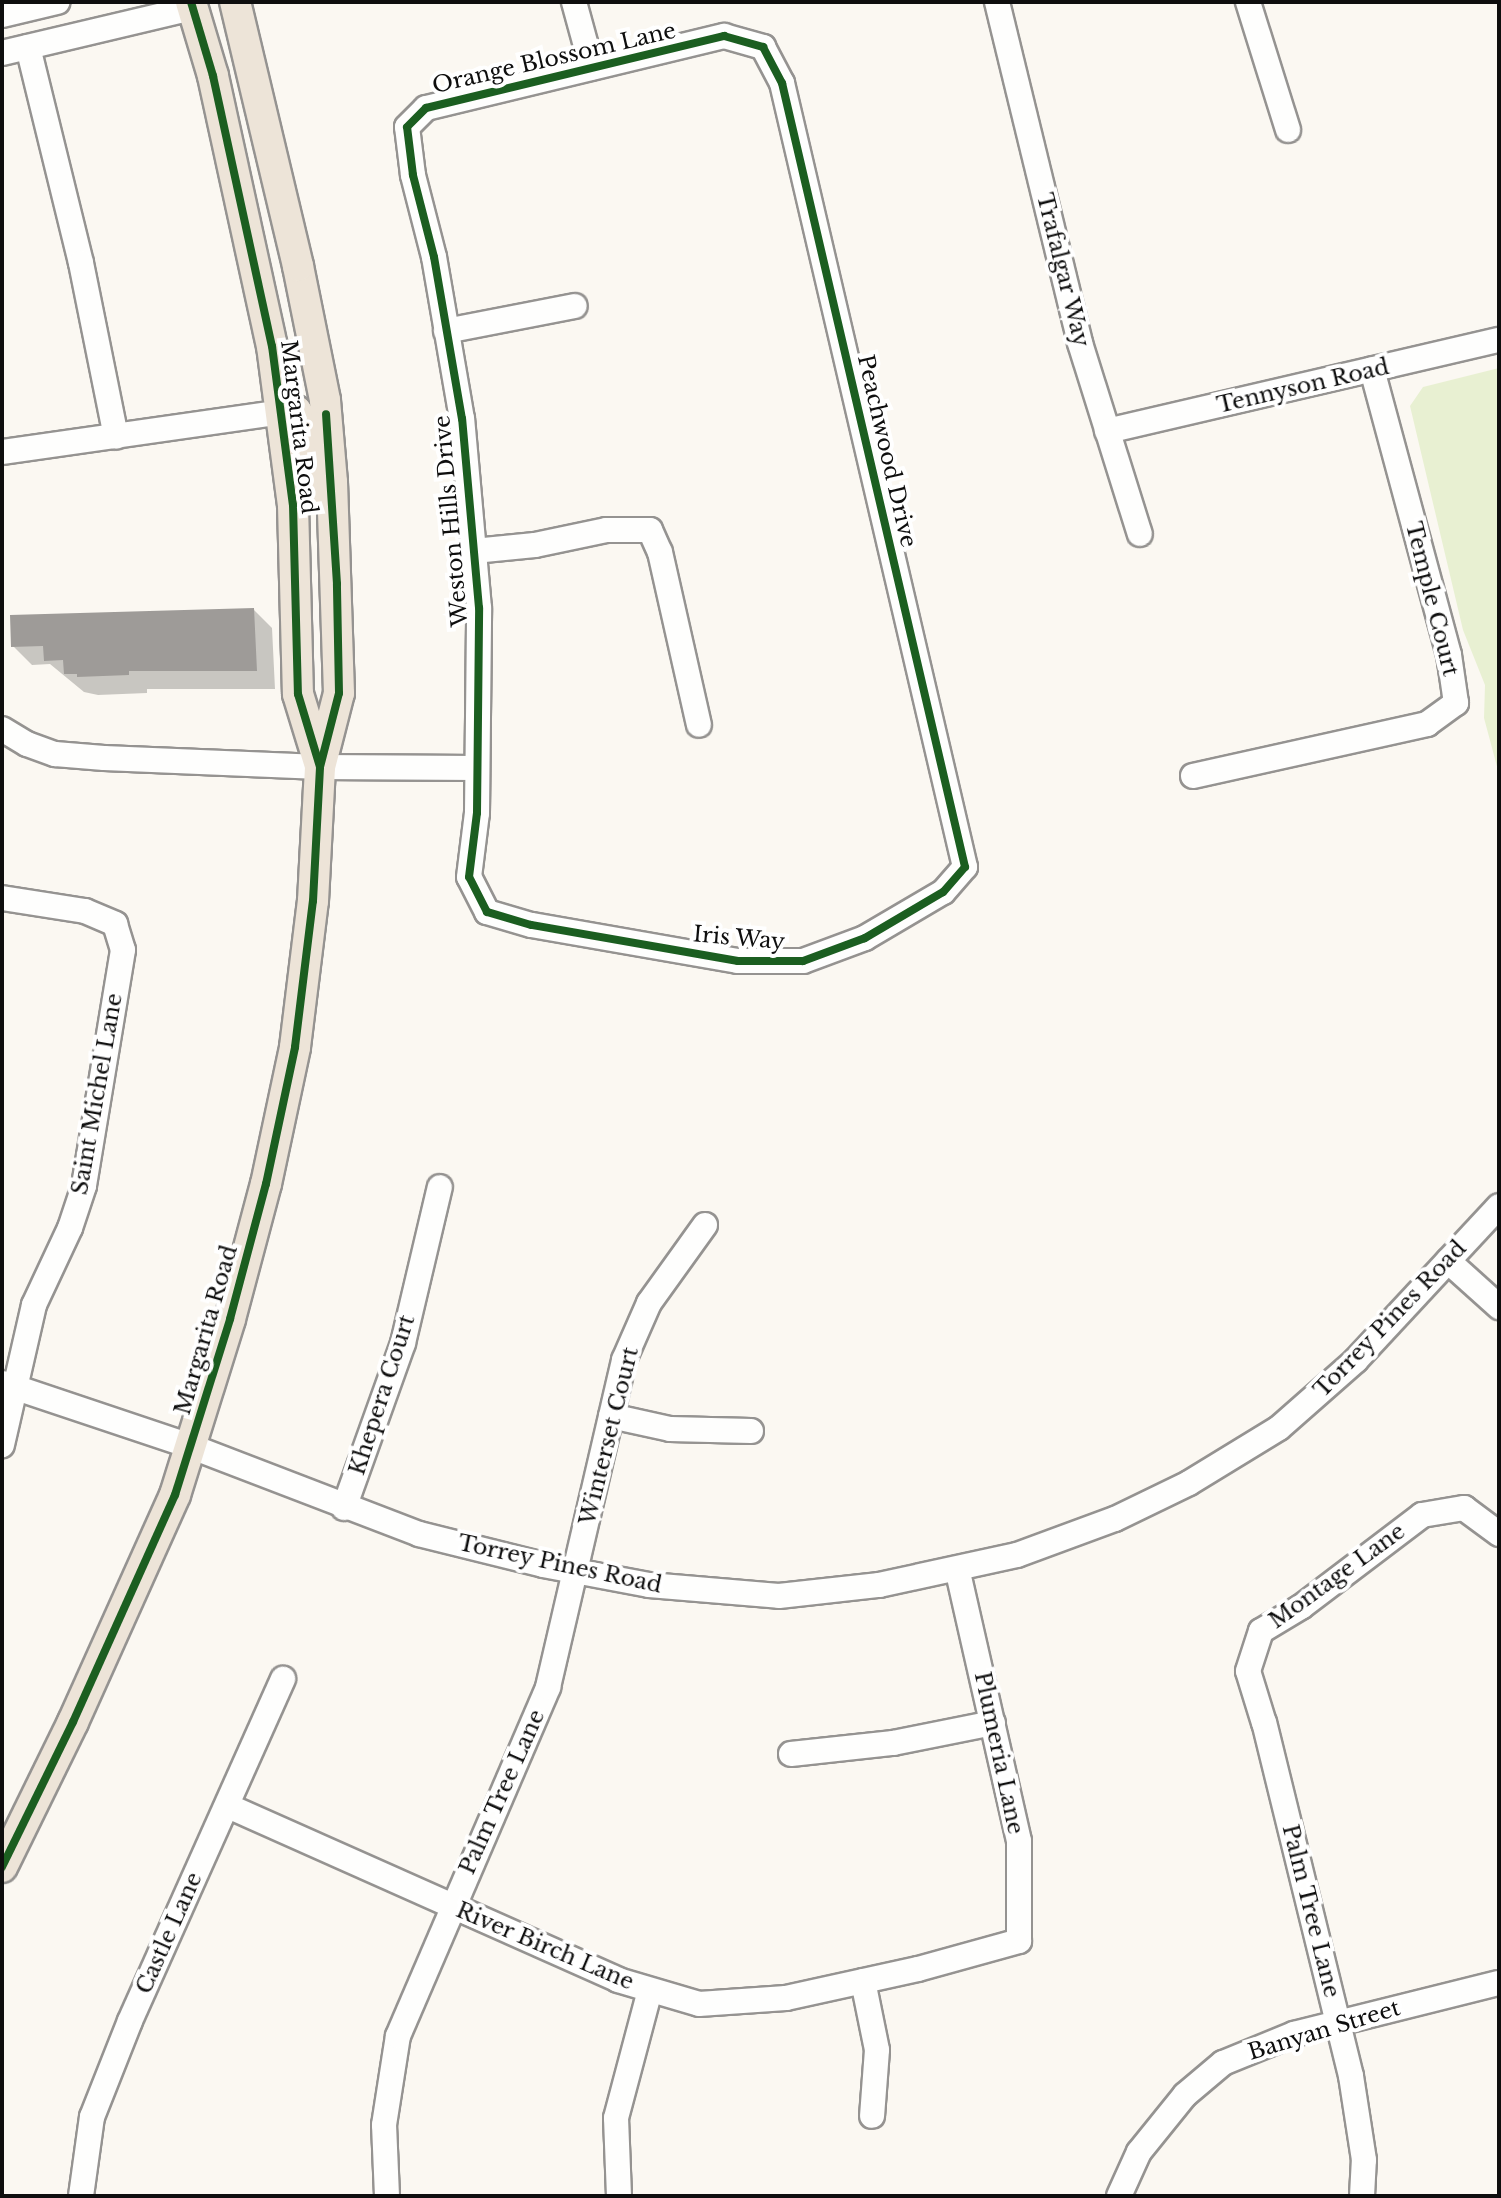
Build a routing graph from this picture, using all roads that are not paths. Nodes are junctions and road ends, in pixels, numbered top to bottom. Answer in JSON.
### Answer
{"nodes":[{"id":1,"x":57,"y":2,"type":"edge"},
{"id":2,"x":574,"y":2,"type":"edge"},
{"id":3,"x":997,"y":2,"type":"edge"},
{"id":4,"x":1248,"y":2,"type":"edge"},
{"id":5,"x":242,"y":3,"type":"edge"},
{"id":6,"x":192,"y":5,"type":"edge"},
{"id":7,"x":2,"y":15,"type":"edge"},
{"id":8,"x":28,"y":47,"type":"junction"},
{"id":9,"x":763,"y":47,"type":"joint"},
{"id":10,"x":2,"y":53,"type":"edge"},
{"id":11,"x":592,"y":68,"type":"junction"},
{"id":12,"x":407,"y":127,"type":"joint"},
{"id":13,"x":1288,"y":130,"type":"dead end"},
{"id":14,"x":575,"y":306,"type":"dead end"},
{"id":15,"x":446,"y":331,"type":"junction"},
{"id":16,"x":1499,"y":340,"type":"edge"},
{"id":17,"x":1372,"y":369,"type":"junction"},
{"id":18,"x":282,"y":412,"type":"junction"},
{"id":19,"x":1107,"y":431,"type":"junction"},
{"id":20,"x":116,"y":437,"type":"junction"},
{"id":21,"x":2,"y":452,"type":"edge"},
{"id":22,"x":1140,"y":534,"type":"dead end"},
{"id":23,"x":335,"y":546,"type":"junction"},
{"id":24,"x":474,"y":551,"type":"junction"},
{"id":25,"x":699,"y":725,"type":"dead end"},
{"id":26,"x":2,"y":729,"type":"edge"},
{"id":27,"x":320,"y":767,"type":"junction"},
{"id":28,"x":477,"y":768,"type":"junction"},
{"id":29,"x":1193,"y":776,"type":"dead end"},
{"id":30,"x":965,"y":867,"type":"joint"},
{"id":31,"x":2,"y":898,"type":"edge"},
{"id":32,"x":487,"y":912,"type":"joint"},
{"id":33,"x":440,"y":1187,"type":"dead end"},
{"id":34,"x":1499,"y":1206,"type":"edge"},
{"id":35,"x":705,"y":1225,"type":"dead end"},
{"id":36,"x":1448,"y":1261,"type":"junction"},
{"id":37,"x":1499,"y":1307,"type":"edge"},
{"id":38,"x":9,"y":1384,"type":"edge"},
{"id":39,"x":611,"y":1416,"type":"junction"},
{"id":40,"x":751,"y":1431,"type":"dead end"},
{"id":41,"x":2,"y":1445,"type":"edge"},
{"id":42,"x":190,"y":1446,"type":"junction"},
{"id":43,"x":344,"y":1508,"type":"junction"},
{"id":44,"x":1499,"y":1534,"type":"edge"},
{"id":45,"x":957,"y":1569,"type":"junction"},
{"id":46,"x":575,"y":1571,"type":"junction"},
{"id":47,"x":1261,"y":1631,"type":"joint"},
{"id":48,"x":283,"y":1679,"type":"dead end"},
{"id":49,"x":993,"y":1723,"type":"junction"},
{"id":50,"x":791,"y":1754,"type":"dead end"},
{"id":51,"x":228,"y":1806,"type":"junction"},
{"id":52,"x":2,"y":1867,"type":"edge"},
{"id":53,"x":452,"y":1906,"type":"junction"},
{"id":54,"x":1019,"y":1941,"type":"joint"},
{"id":55,"x":863,"y":1981,"type":"junction"},
{"id":56,"x":1499,"y":1983,"type":"edge"},
{"id":57,"x":650,"y":1990,"type":"junction"},
{"id":58,"x":1338,"y":2022,"type":"junction"},
{"id":59,"x":872,"y":2116,"type":"dead end"},
{"id":60,"x":81,"y":2196,"type":"edge"},
{"id":61,"x":387,"y":2196,"type":"edge"},
{"id":62,"x":619,"y":2196,"type":"edge"},
{"id":63,"x":1119,"y":2196,"type":"edge"},
{"id":64,"x":1362,"y":2196,"type":"edge"}],
"edges":[{"from":1,"to":7,"type":"street"},
{"from":2,"to":11,"type":"street"},
{"from":3,"to":19,"type":"street","name":"Trafalgar Way"},
{"from":4,"to":13,"type":"street"},
{"from":5,"to":6,"type":"main road"},
{"from":5,"to":23,"type":"main road","name":"Margarita Road"},
{"from":6,"to":8,"type":"street"},
{"from":6,"to":18,"type":"main road","name":"Margarita Road"},
{"from":8,"to":10,"type":"street"},
{"from":8,"to":20,"type":"street"},
{"from":9,"to":11,"type":"street","name":"Orange Blossom Lane"},
{"from":9,"to":30,"type":"street","name":"Peachwood Drive"},
{"from":11,"to":12,"type":"street","name":"Orange Blossom Lane"},
{"from":12,"to":15,"type":"street","name":"Weston Hills Drive"},
{"from":14,"to":15,"type":"street"},
{"from":15,"to":24,"type":"street","name":"Weston Hills Drive"},
{"from":16,"to":17,"type":"street","name":"Tennyson Road"},
{"from":17,"to":19,"type":"street","name":"Tennyson Road"},
{"from":17,"to":29,"type":"street","name":"Temple Court"},
{"from":18,"to":20,"type":"street"},
{"from":18,"to":23,"type":"main road"},
{"from":18,"to":27,"type":"main road","name":"Margarita Road"},
{"from":19,"to":22,"type":"street","name":"Trafalgar Way"},
{"from":20,"to":21,"type":"street"},
{"from":23,"to":27,"type":"main road","name":"Margarita Road"},
{"from":24,"to":25,"type":"street"},
{"from":24,"to":28,"type":"street","name":"Weston Hills Drive"},
{"from":26,"to":27,"type":"street"},
{"from":27,"to":28,"type":"street"},
{"from":27,"to":42,"type":"main road","name":"Margarita Road"},
{"from":28,"to":32,"type":"street","name":"Weston Hills Drive"},
{"from":30,"to":32,"type":"street","name":"Iris Way"},
{"from":31,"to":38,"type":"street","name":"Saint Michel Lane"},
{"from":33,"to":43,"type":"street","name":"Khepera Court"},
{"from":34,"to":36,"type":"street","name":"Torrey Pines Road"},
{"from":35,"to":39,"type":"street","name":"Winterset Court"},
{"from":36,"to":37,"type":"street"},
{"from":36,"to":45,"type":"street","name":"Torrey Pines Road"},
{"from":38,"to":41,"type":"street","name":"Saint Michel Lane"},
{"from":38,"to":42,"type":"street","name":"Torrey Pines Road"},
{"from":39,"to":40,"type":"street"},
{"from":39,"to":46,"type":"street","name":"Winterset Court"},
{"from":42,"to":43,"type":"street","name":"Torrey Pines Road"},
{"from":42,"to":52,"type":"main road","name":"Margarita Road"},
{"from":43,"to":46,"type":"street","name":"Torrey Pines Road"},
{"from":44,"to":47,"type":"street","name":"Montage Lane"},
{"from":45,"to":46,"type":"street","name":"Torrey Pines Road"},
{"from":45,"to":49,"type":"street","name":"Plumeria Lane"},
{"from":46,"to":53,"type":"street","name":"Palm Tree Lane"},
{"from":47,"to":58,"type":"street","name":"Palm Tree Lane"},
{"from":48,"to":51,"type":"street","name":"Castle Lane"},
{"from":49,"to":50,"type":"street"},
{"from":49,"to":54,"type":"street","name":"Plumeria Lane"},
{"from":51,"to":53,"type":"street","name":"River Birch Lane"},
{"from":51,"to":60,"type":"street","name":"Castle Lane"},
{"from":53,"to":57,"type":"street","name":"River Birch Lane"},
{"from":53,"to":61,"type":"street","name":"Palm Tree Lane"},
{"from":54,"to":55,"type":"street","name":"River Birch Lane"},
{"from":55,"to":57,"type":"street","name":"River Birch Lane"},
{"from":55,"to":59,"type":"street"},
{"from":56,"to":58,"type":"street","name":"Banyan Street"},
{"from":57,"to":62,"type":"street"},
{"from":58,"to":63,"type":"street","name":"Banyan Street"},
{"from":58,"to":64,"type":"street","name":"Palm Tree Lane"}]}
